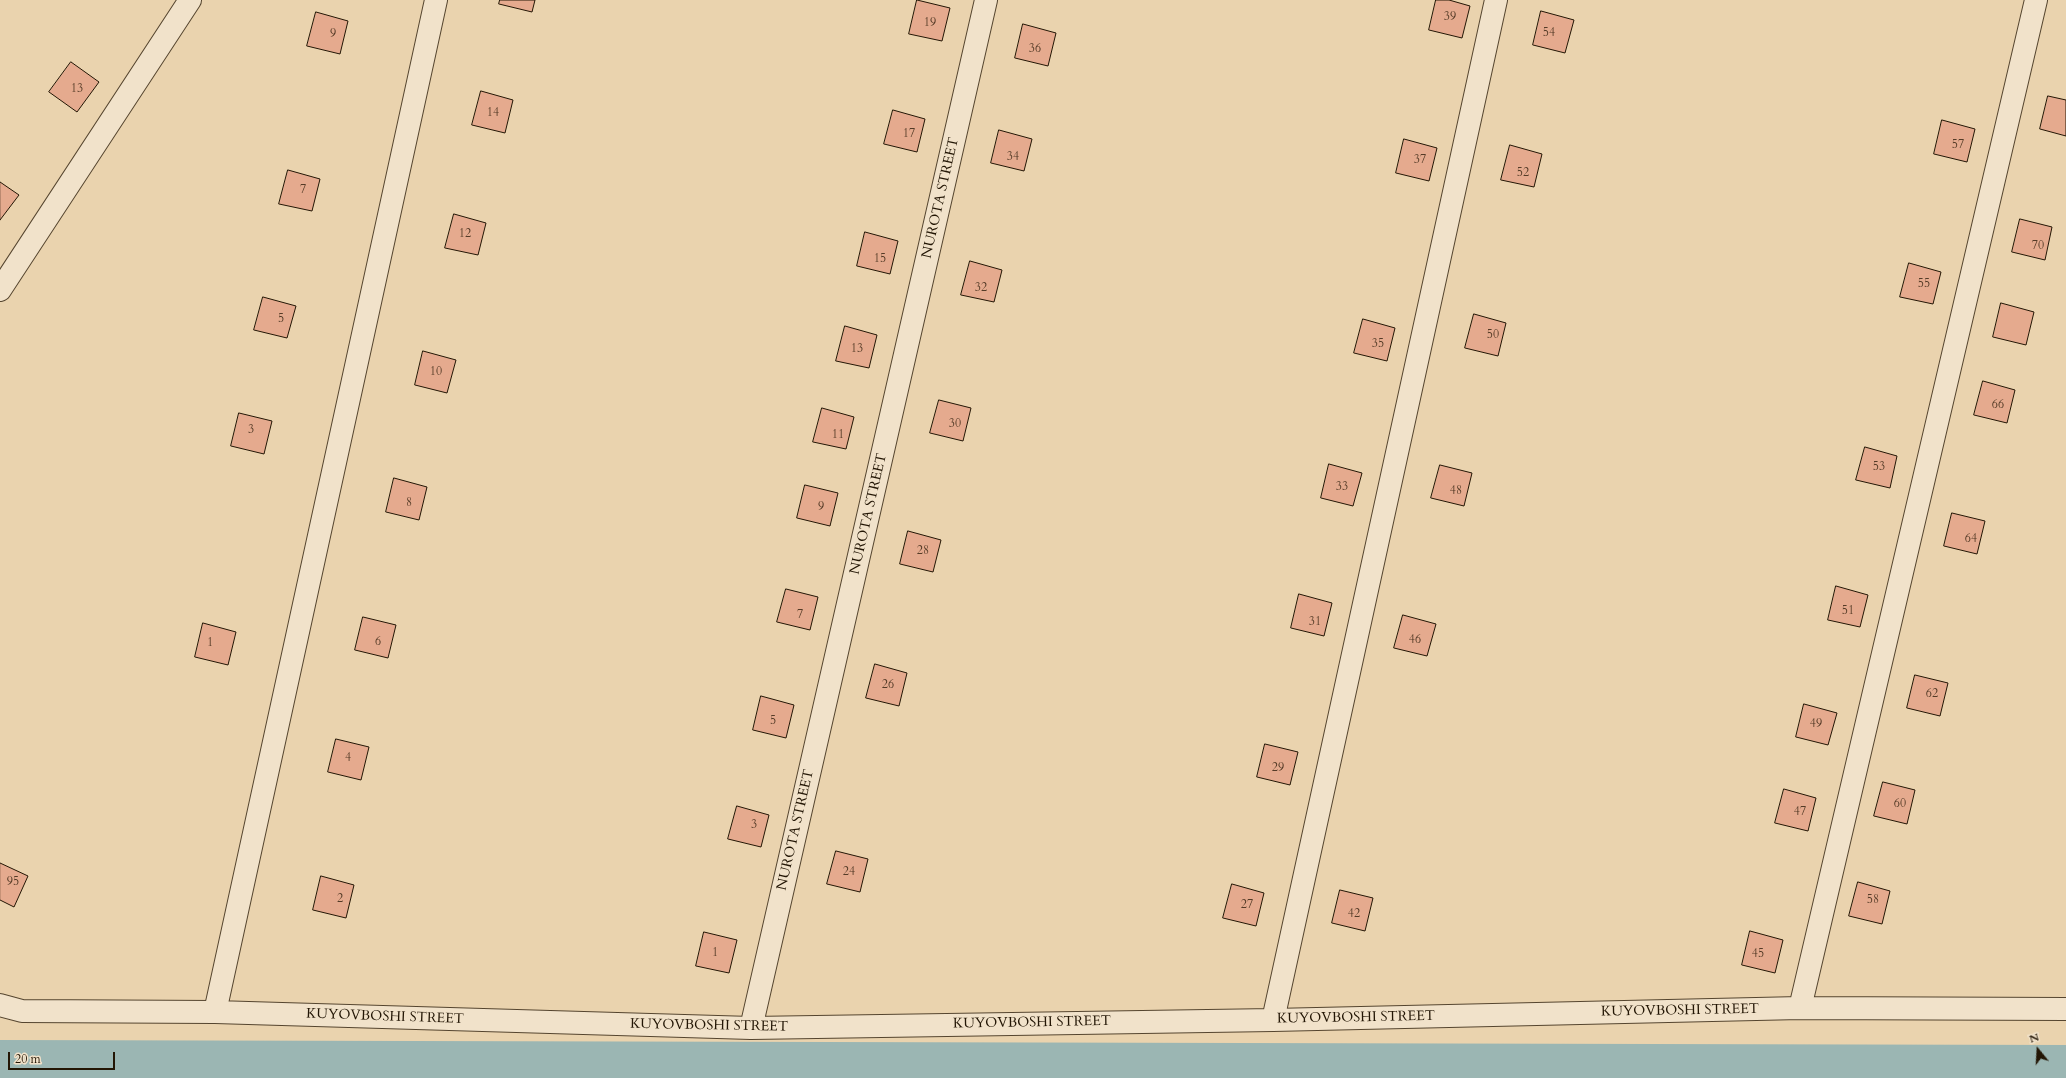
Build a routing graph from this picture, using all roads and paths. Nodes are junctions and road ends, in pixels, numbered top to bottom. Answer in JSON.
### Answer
{"nodes":[{"id":1,"x":190,"y":0,"type":"edge"},
{"id":2,"x":436,"y":0,"type":"edge"},
{"id":3,"x":986,"y":0,"type":"edge"},
{"id":4,"x":1496,"y":0,"type":"edge"},
{"id":5,"x":2036,"y":0,"type":"edge"},
{"id":6,"x":0,"y":290,"type":"edge"},
{"id":7,"x":0,"y":1005,"type":"edge"},
{"id":8,"x":1800,"y":1008,"type":"junction"},
{"id":9,"x":2066,"y":1009,"type":"edge"},
{"id":10,"x":215,"y":1012,"type":"junction"},
{"id":11,"x":1273,"y":1020,"type":"junction"},
{"id":12,"x":751,"y":1028,"type":"junction"}],
"edges":[{"from":1,"to":6,"type":"street"},
{"from":2,"to":10,"type":"street"},
{"from":3,"to":12,"type":"street","name":"NUROTA STREET"},
{"from":4,"to":11,"type":"street"},
{"from":5,"to":8,"type":"street"},
{"from":7,"to":10,"type":"street","name":"KUYOVBOSHI STREET"},
{"from":8,"to":9,"type":"street","name":"KUYOVBOSHI STREET"},
{"from":8,"to":11,"type":"street","name":"KUYOVBOSHI STREET"},
{"from":10,"to":12,"type":"street","name":"KUYOVBOSHI STREET"},
{"from":11,"to":12,"type":"street","name":"KUYOVBOSHI STREET"}]}
